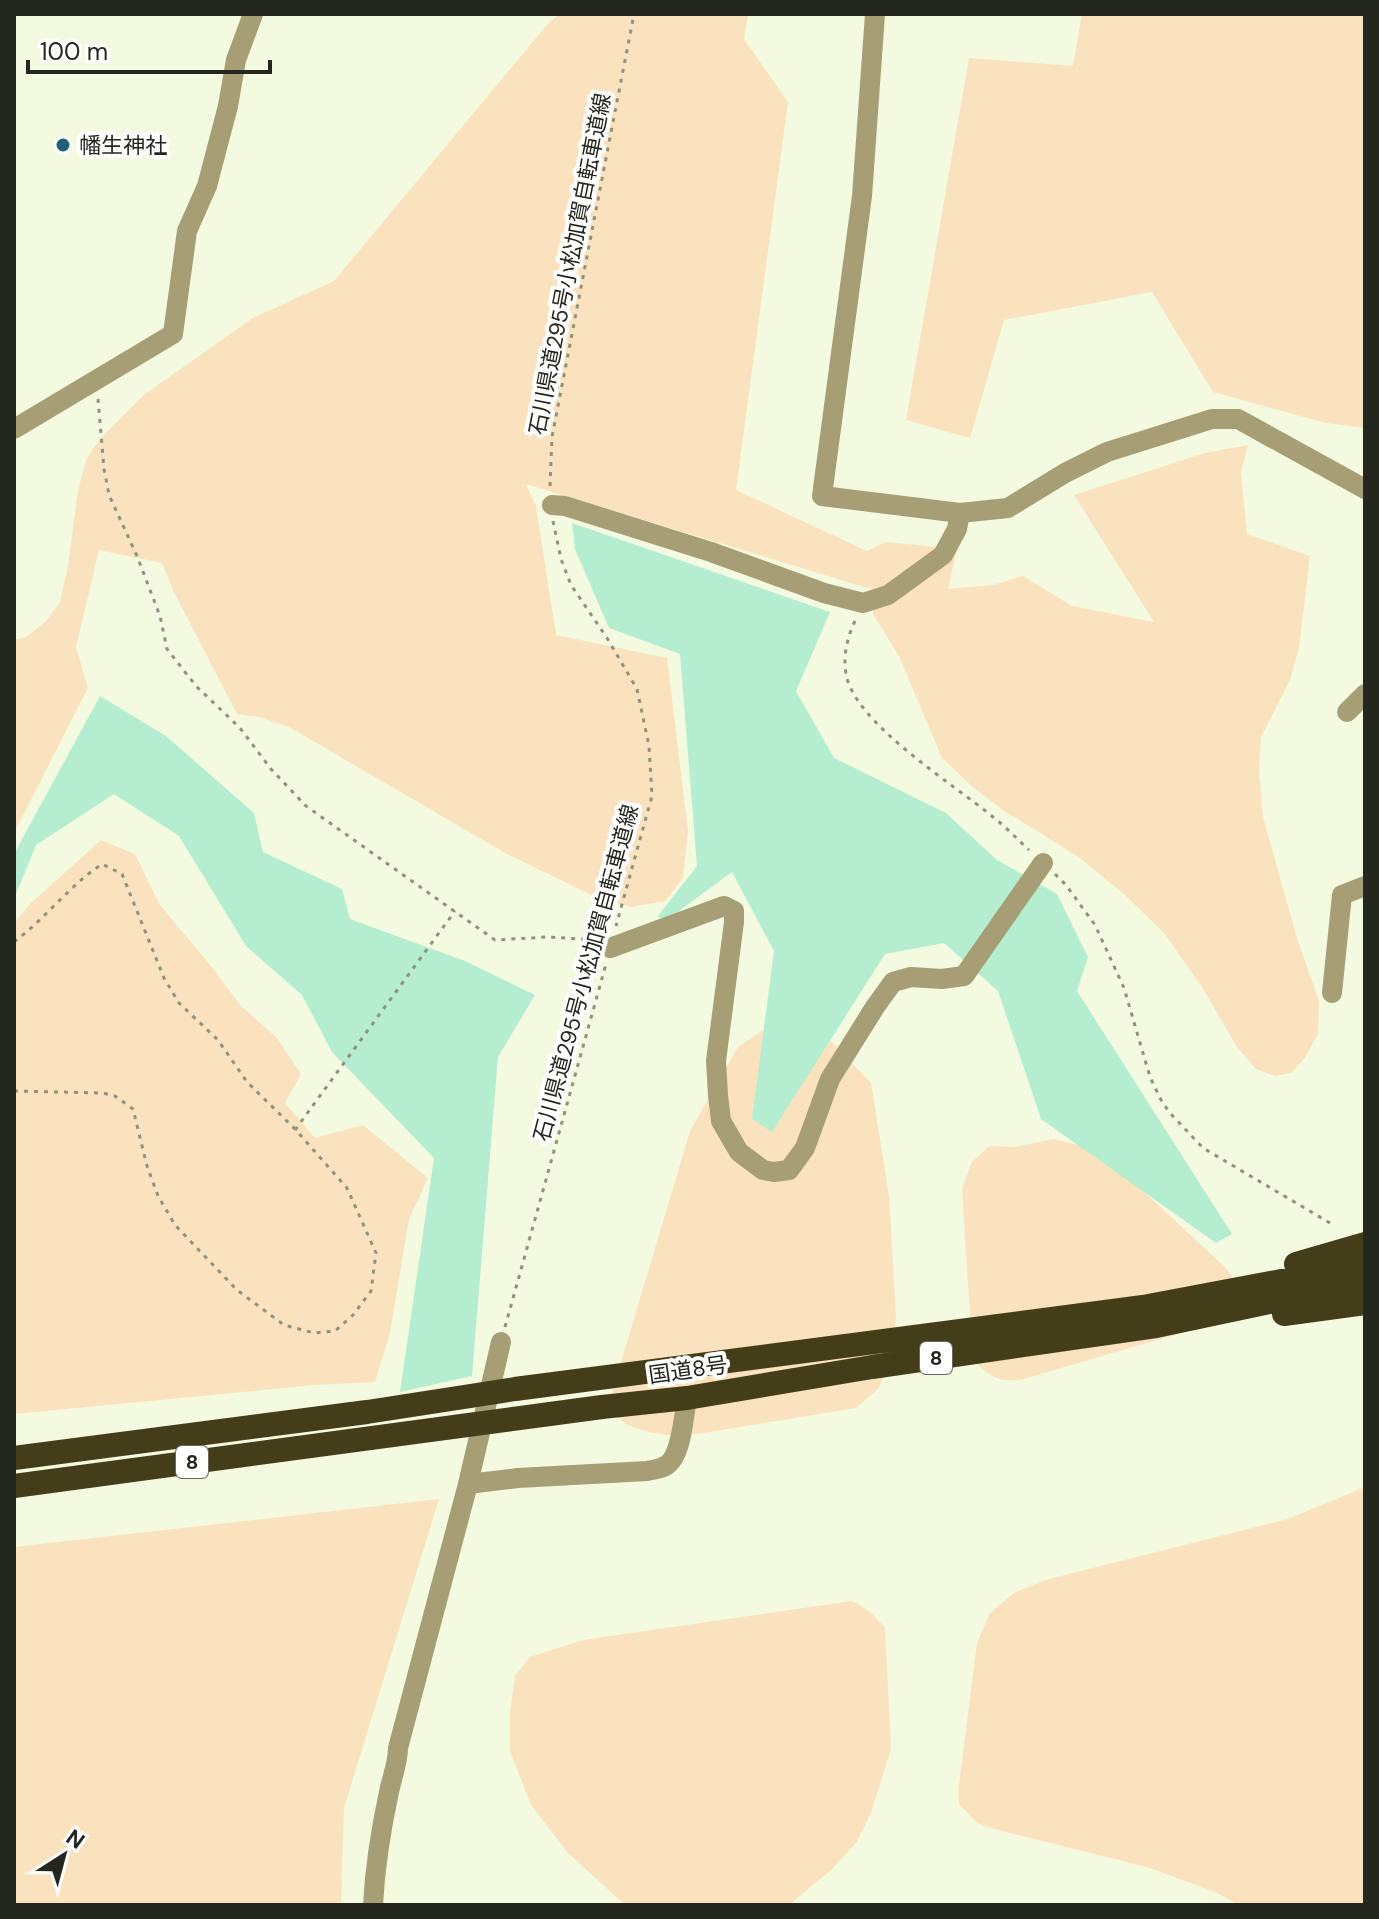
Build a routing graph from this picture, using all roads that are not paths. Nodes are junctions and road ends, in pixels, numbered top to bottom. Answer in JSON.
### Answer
{"nodes":[{"id":1,"x":253,"y":14,"type":"edge"},
{"id":2,"x":875,"y":14,"type":"edge"},
{"id":3,"x":14,"y":429,"type":"edge"},
{"id":4,"x":1365,"y":489,"type":"edge"},
{"id":5,"x":552,"y":505,"type":"road end"},
{"id":6,"x":960,"y":513,"type":"junction"},
{"id":7,"x":1365,"y":694,"type":"edge"},
{"id":8,"x":1347,"y":712,"type":"dead end"},
{"id":9,"x":1039,"y":868,"type":"road end"},
{"id":10,"x":1365,"y":886,"type":"edge"},
{"id":11,"x":611,"y":944,"type":"road end"},
{"id":12,"x":1332,"y":993,"type":"dead end"},
{"id":13,"x":1365,"y":1244,"type":"edge"},
{"id":14,"x":1365,"y":1264,"type":"edge"},
{"id":15,"x":1365,"y":1282,"type":"edge"},
{"id":16,"x":1365,"y":1303,"type":"edge"},
{"id":17,"x":1150,"y":1316,"type":"junction"},
{"id":18,"x":501,"y":1342,"type":"road end"},
{"id":19,"x":687,"y":1398,"type":"junction"},
{"id":20,"x":14,"y":1458,"type":"edge"},
{"id":21,"x":468,"y":1484,"type":"junction"},
{"id":22,"x":14,"y":1486,"type":"edge"},
{"id":23,"x":373,"y":1905,"type":"edge"}],
"edges":[{"from":1,"to":3,"type":"street"},
{"from":2,"to":6,"type":"street"},
{"from":4,"to":6,"type":"street"},
{"from":5,"to":6,"type":"street"},
{"from":7,"to":8,"type":"street"},
{"from":9,"to":11,"type":"street"},
{"from":10,"to":12,"type":"street"},
{"from":13,"to":17,"type":"highway"},
{"from":14,"to":17,"type":"highway","name":"国道8号","number":"8"},
{"from":15,"to":17,"type":"highway","name":"国道8号","number":"8"},
{"from":16,"to":17,"type":"highway"},
{"from":17,"to":19,"type":"highway","name":"国道8号","number":"8"},
{"from":17,"to":20,"type":"highway","name":"国道8号","number":"8"},
{"from":18,"to":21,"type":"street"},
{"from":19,"to":21,"type":"street"},
{"from":19,"to":22,"type":"highway","name":"国道8号","number":"8"},
{"from":21,"to":23,"type":"street"}]}
